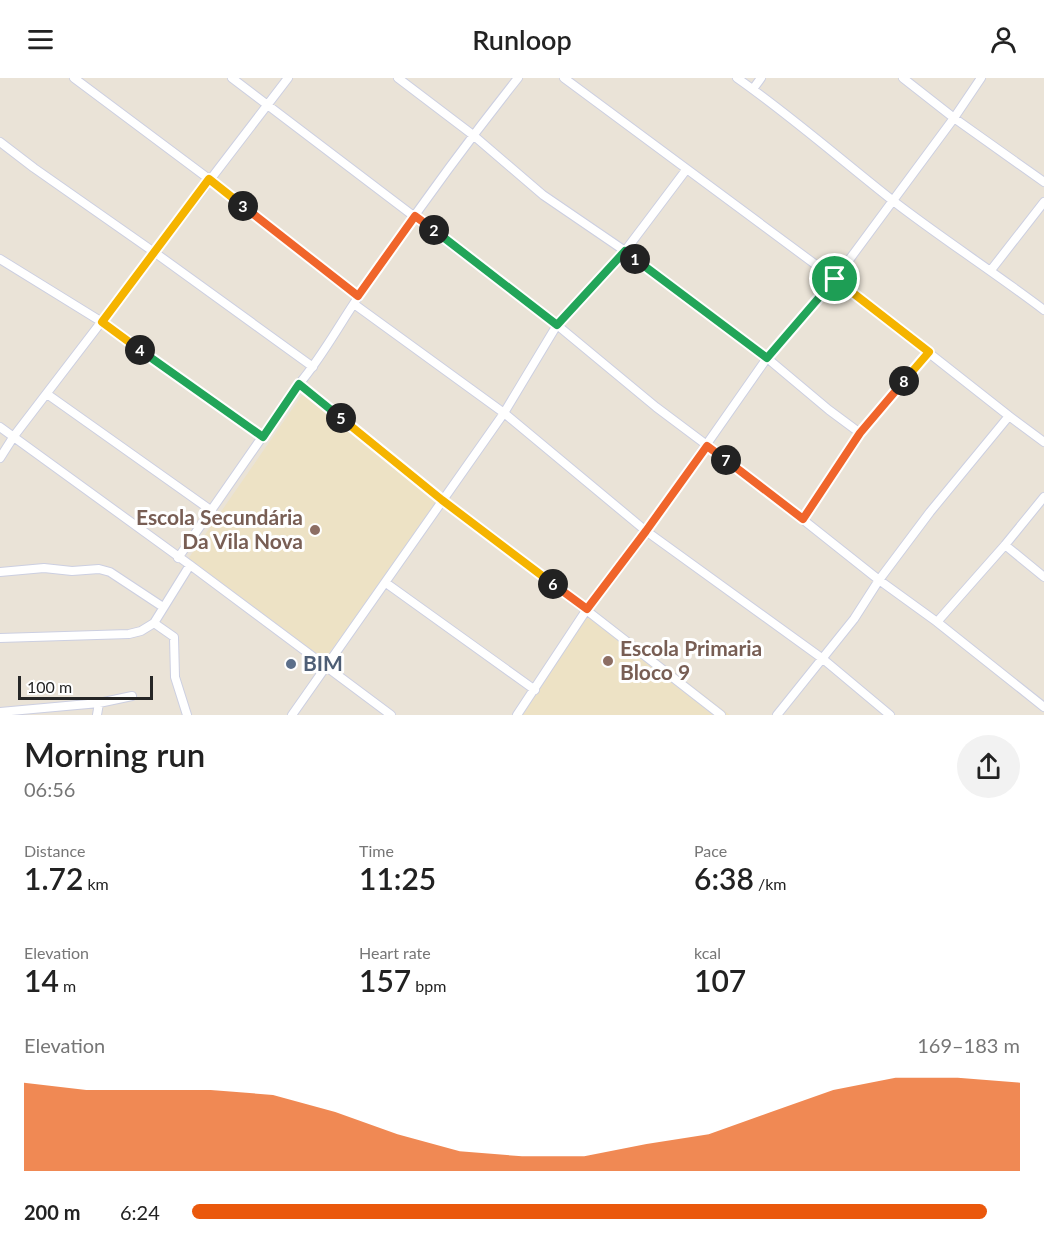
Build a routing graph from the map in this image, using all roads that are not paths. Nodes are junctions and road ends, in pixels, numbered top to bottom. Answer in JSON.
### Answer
{"nodes":[{"id":1,"x":74,"y":78,"type":"edge"},
{"id":2,"x":232,"y":78,"type":"edge"},
{"id":3,"x":288,"y":78,"type":"edge"},
{"id":4,"x":398,"y":78,"type":"edge"},
{"id":5,"x":518,"y":78,"type":"edge"},
{"id":6,"x":564,"y":78,"type":"edge"},
{"id":7,"x":737,"y":78,"type":"edge"},
{"id":8,"x":761,"y":78,"type":"edge"},
{"id":9,"x":903,"y":78,"type":"edge"},
{"id":10,"x":981,"y":78,"type":"edge"},
{"id":11,"x":753,"y":89,"type":"junction"},
{"id":12,"x":267,"y":104,"type":"junction"},
{"id":13,"x":954,"y":118,"type":"junction"},
{"id":14,"x":473,"y":135,"type":"junction"},
{"id":15,"x":0,"y":142,"type":"edge"},
{"id":16,"x":686,"y":170,"type":"junction"},
{"id":17,"x":209,"y":179,"type":"junction"},
{"id":18,"x":1044,"y":182,"type":"edge"},
{"id":19,"x":893,"y":201,"type":"junction"},
{"id":20,"x":1044,"y":202,"type":"edge"},
{"id":21,"x":415,"y":216,"type":"junction"},
{"id":22,"x":625,"y":251,"type":"junction"},
{"id":23,"x":154,"y":252,"type":"junction"},
{"id":24,"x":0,"y":259,"type":"edge"},
{"id":25,"x":991,"y":270,"type":"junction"},
{"id":26,"x":835,"y":279,"type":"junction"},
{"id":27,"x":358,"y":296,"type":"junction"},
{"id":28,"x":354,"y":304,"type":"junction"},
{"id":29,"x":1044,"y":310,"type":"edge"},
{"id":30,"x":102,"y":322,"type":"junction"},
{"id":31,"x":557,"y":325,"type":"junction"},
{"id":32,"x":929,"y":352,"type":"junction"},
{"id":33,"x":767,"y":358,"type":"junction"},
{"id":34,"x":313,"y":367,"type":"junction"},
{"id":35,"x":299,"y":384,"type":"junction"},
{"id":36,"x":47,"y":394,"type":"junction"},
{"id":37,"x":504,"y":413,"type":"junction"},
{"id":38,"x":1009,"y":416,"type":"junction"},
{"id":39,"x":0,"y":427,"type":"edge"},
{"id":40,"x":860,"y":433,"type":"junction"},
{"id":41,"x":14,"y":436,"type":"junction"},
{"id":42,"x":263,"y":437,"type":"junction"},
{"id":43,"x":1044,"y":442,"type":"edge"},
{"id":44,"x":707,"y":446,"type":"junction"},
{"id":45,"x":0,"y":458,"type":"edge"},
{"id":46,"x":1044,"y":497,"type":"edge"},
{"id":47,"x":442,"y":500,"type":"junction"},
{"id":48,"x":212,"y":511,"type":"junction"},
{"id":49,"x":803,"y":519,"type":"junction"},
{"id":50,"x":646,"y":531,"type":"junction"},
{"id":51,"x":1005,"y":545,"type":"junction"},
{"id":52,"x":178,"y":558,"type":"junction"},
{"id":53,"x":190,"y":565,"type":"junction"},
{"id":54,"x":0,"y":572,"type":"edge"},
{"id":55,"x":1044,"y":577,"type":"edge"},
{"id":56,"x":879,"y":580,"type":"junction"},
{"id":57,"x":386,"y":583,"type":"junction"},
{"id":58,"x":163,"y":607,"type":"junction"},
{"id":59,"x":587,"y":609,"type":"junction"},
{"id":60,"x":937,"y":622,"type":"junction"},
{"id":61,"x":154,"y":623,"type":"junction"},
{"id":62,"x":0,"y":638,"type":"edge"},
{"id":63,"x":823,"y":659,"type":"junction"},
{"id":64,"x":325,"y":668,"type":"junction"},
{"id":65,"x":535,"y":690,"type":"junction"},
{"id":66,"x":132,"y":696,"type":"dead end"},
{"id":67,"x":99,"y":703,"type":"junction"},
{"id":68,"x":1044,"y":707,"type":"edge"},
{"id":69,"x":0,"y":712,"type":"edge"},
{"id":70,"x":97,"y":715,"type":"edge"},
{"id":71,"x":187,"y":715,"type":"edge"},
{"id":72,"x":292,"y":715,"type":"edge"},
{"id":73,"x":391,"y":715,"type":"edge"},
{"id":74,"x":517,"y":715,"type":"edge"},
{"id":75,"x":720,"y":715,"type":"edge"},
{"id":76,"x":777,"y":715,"type":"edge"},
{"id":77,"x":890,"y":715,"type":"edge"}],
"edges":[{"from":1,"to":17,"type":"street"},
{"from":2,"to":12,"type":"street"},
{"from":3,"to":12,"type":"street"},
{"from":4,"to":14,"type":"street"},
{"from":5,"to":14,"type":"street"},
{"from":6,"to":16,"type":"street"},
{"from":7,"to":11,"type":"street"},
{"from":8,"to":11,"type":"street"},
{"from":9,"to":13,"type":"street"},
{"from":10,"to":13,"type":"street"},
{"from":11,"to":19,"type":"street"},
{"from":12,"to":17,"type":"street"},
{"from":12,"to":21,"type":"street"},
{"from":13,"to":18,"type":"street"},
{"from":13,"to":19,"type":"street"},
{"from":14,"to":21,"type":"street"},
{"from":14,"to":22,"type":"street"},
{"from":15,"to":23,"type":"street"},
{"from":16,"to":22,"type":"street"},
{"from":16,"to":26,"type":"street"},
{"from":17,"to":23,"type":"street"},
{"from":17,"to":27,"type":"street"},
{"from":19,"to":25,"type":"street"},
{"from":19,"to":26,"type":"street"},
{"from":20,"to":25,"type":"street"},
{"from":21,"to":27,"type":"street"},
{"from":21,"to":31,"type":"street"},
{"from":22,"to":31,"type":"street"},
{"from":22,"to":33,"type":"street"},
{"from":23,"to":30,"type":"street"},
{"from":23,"to":34,"type":"street"},
{"from":24,"to":30,"type":"street"},
{"from":25,"to":29,"type":"street"},
{"from":26,"to":32,"type":"street"},
{"from":26,"to":33,"type":"street"},
{"from":27,"to":28,"type":"street"},
{"from":28,"to":34,"type":"street"},
{"from":28,"to":37,"type":"street"},
{"from":30,"to":36,"type":"street"},
{"from":30,"to":42,"type":"street"},
{"from":31,"to":37,"type":"street"},
{"from":31,"to":44,"type":"street"},
{"from":32,"to":38,"type":"street"},
{"from":32,"to":40,"type":"street"},
{"from":33,"to":40,"type":"street"},
{"from":33,"to":44,"type":"street"},
{"from":34,"to":35,"type":"street"},
{"from":35,"to":42,"type":"street"},
{"from":35,"to":47,"type":"street"},
{"from":36,"to":41,"type":"street"},
{"from":36,"to":48,"type":"street"},
{"from":37,"to":47,"type":"street"},
{"from":37,"to":50,"type":"street"},
{"from":38,"to":43,"type":"street"},
{"from":38,"to":56,"type":"street"},
{"from":39,"to":41,"type":"street"},
{"from":40,"to":49,"type":"street"},
{"from":41,"to":45,"type":"street"},
{"from":41,"to":52,"type":"street"},
{"from":42,"to":48,"type":"street"},
{"from":44,"to":49,"type":"street"},
{"from":44,"to":50,"type":"street"},
{"from":46,"to":51,"type":"street"},
{"from":47,"to":57,"type":"street"},
{"from":47,"to":59,"type":"street"},
{"from":48,"to":52,"type":"street"},
{"from":49,"to":56,"type":"street"},
{"from":50,"to":59,"type":"street"},
{"from":50,"to":63,"type":"street"},
{"from":51,"to":55,"type":"street"},
{"from":51,"to":60,"type":"street"},
{"from":52,"to":53,"type":"street"},
{"from":53,"to":58,"type":"street"},
{"from":53,"to":64,"type":"street"},
{"from":54,"to":58,"type":"street"},
{"from":56,"to":60,"type":"street"},
{"from":56,"to":63,"type":"street"},
{"from":57,"to":64,"type":"street"},
{"from":57,"to":65,"type":"street"},
{"from":58,"to":61,"type":"street"},
{"from":59,"to":65,"type":"street"},
{"from":59,"to":75,"type":"street"},
{"from":60,"to":68,"type":"street"},
{"from":61,"to":62,"type":"street"},
{"from":61,"to":71,"type":"street"},
{"from":63,"to":76,"type":"street"},
{"from":63,"to":77,"type":"street"},
{"from":64,"to":72,"type":"street"},
{"from":64,"to":73,"type":"street"},
{"from":65,"to":74,"type":"street"},
{"from":66,"to":67,"type":"street"},
{"from":67,"to":69,"type":"street"},
{"from":67,"to":70,"type":"street"}]}
